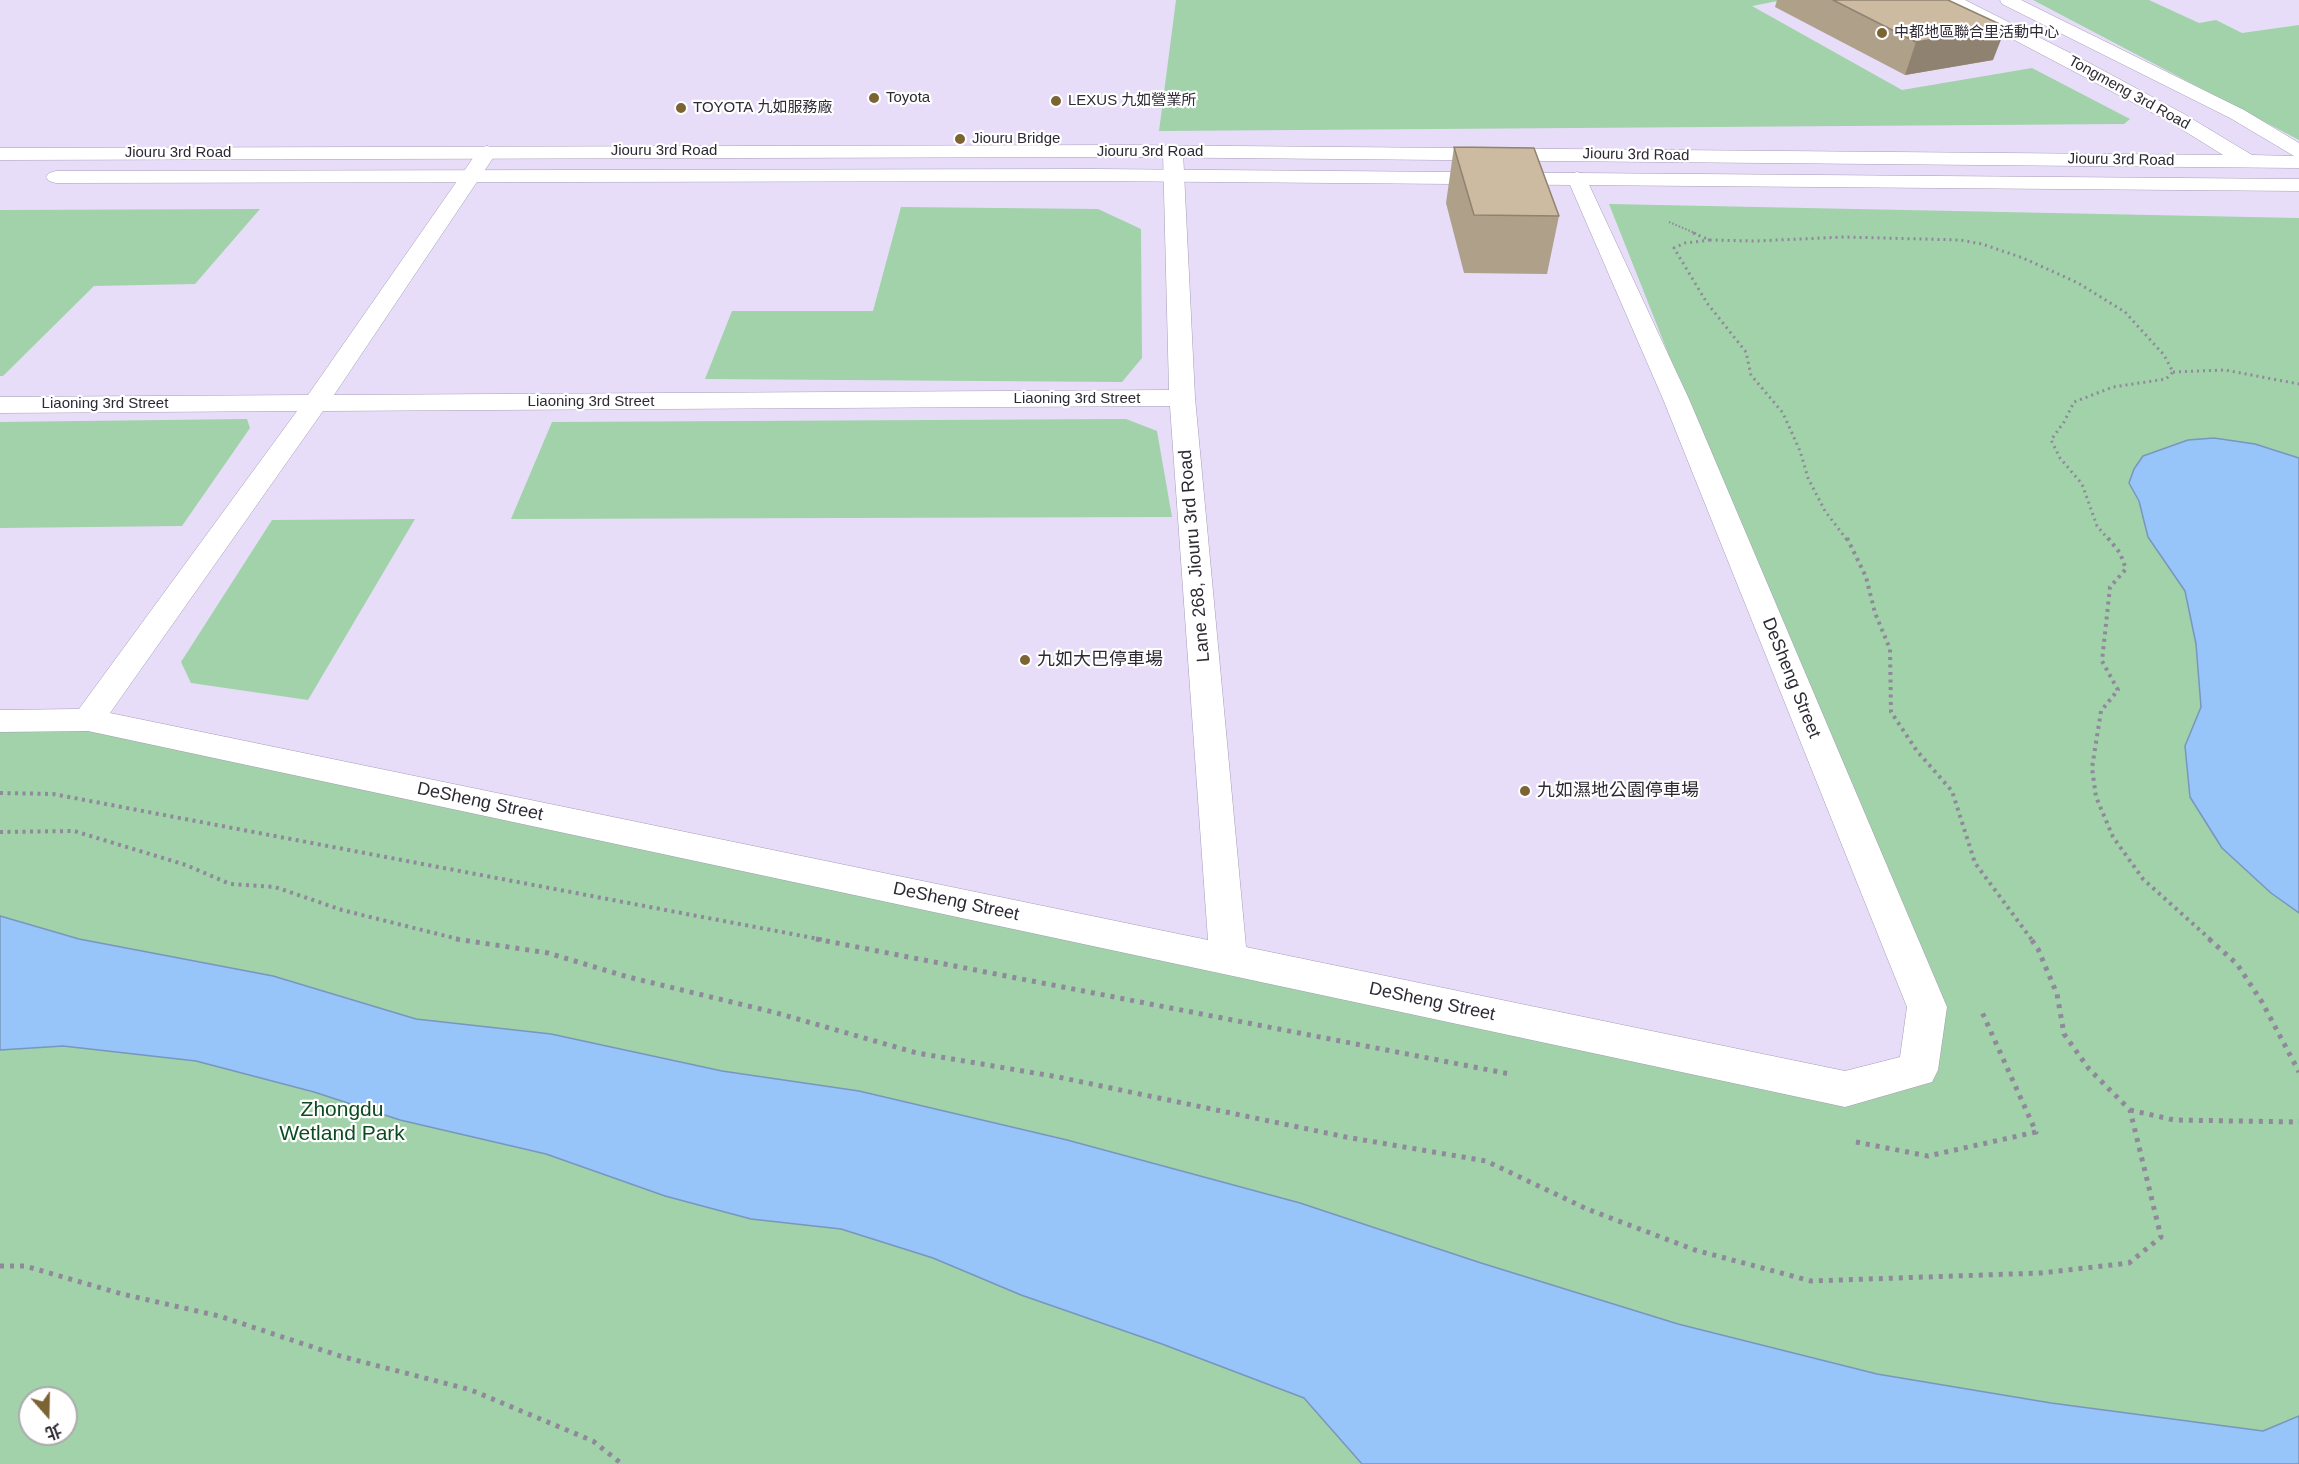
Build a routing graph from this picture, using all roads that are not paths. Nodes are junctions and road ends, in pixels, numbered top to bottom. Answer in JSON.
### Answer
{"nodes":[{"id":1,"x":1952,"y":0,"type":"edge"},
{"id":2,"x":2008,"y":0,"type":"edge"},
{"id":3,"x":2037,"y":14,"type":"junction"},
{"id":4,"x":1991,"y":20,"type":"junction"},
{"id":5,"x":487,"y":152,"type":"junction"},
{"id":6,"x":2299,"y":152,"type":"edge"},
{"id":7,"x":0,"y":154,"type":"edge"},
{"id":8,"x":2247,"y":162,"type":"junction"},
{"id":9,"x":2299,"y":162,"type":"edge"},
{"id":10,"x":1174,"y":164,"type":"junction"},
{"id":11,"x":470,"y":176,"type":"junction"},
{"id":12,"x":36,"y":177,"type":"dead end"},
{"id":13,"x":1577,"y":178,"type":"junction"},
{"id":14,"x":2294,"y":189,"type":"edge"},
{"id":15,"x":1182,"y":398,"type":"junction"},
{"id":16,"x":316,"y":403,"type":"junction"},
{"id":17,"x":0,"y":405,"type":"edge"},
{"id":18,"x":88,"y":720,"type":"junction"},
{"id":19,"x":0,"y":721,"type":"edge"},
{"id":20,"x":1228,"y":959,"type":"junction"}],
"edges":[{"from":1,"to":4,"type":"street","name":"Tongmeng 3rd Road"},
{"from":2,"to":3,"type":"street","name":"Tongmeng 3rd Road"},
{"from":3,"to":4,"type":"street"},
{"from":3,"to":6,"type":"street","name":"Tongmeng 3rd Road"},
{"from":4,"to":8,"type":"street","name":"Tongmeng 3rd Road"},
{"from":5,"to":7,"type":"street","name":"Jiouru 3rd Road"},
{"from":5,"to":10,"type":"street","name":"Jiouru 3rd Road"},
{"from":5,"to":11,"type":"street"},
{"from":8,"to":9,"type":"street","name":"Jiouru 3rd Road"},
{"from":8,"to":10,"type":"street","name":"Jiouru 3rd Road"},
{"from":8,"to":14,"type":"street","name":"Tongmeng 3rd Road"},
{"from":10,"to":11,"type":"street","name":"Jiouru 3rd Road"},
{"from":10,"to":13,"type":"street","name":"Jiouru 3rd Road"},
{"from":10,"to":15,"type":"street","name":"Lane 268, Jiouru 3rd Road"},
{"from":11,"to":12,"type":"street","name":"Jiouru 3rd Road"},
{"from":11,"to":16,"type":"street"},
{"from":13,"to":14,"type":"street","name":"Jiouru 3rd Road"},
{"from":13,"to":20,"type":"street","name":"DeSheng Street"},
{"from":15,"to":16,"type":"street","name":"Liaoning 3rd Street"},
{"from":15,"to":20,"type":"street","name":"Lane 268, Jiouru 3rd Road"},
{"from":16,"to":17,"type":"street","name":"Liaoning 3rd Street"},
{"from":16,"to":18,"type":"street"},
{"from":18,"to":19,"type":"street","name":"DeSheng Street"},
{"from":18,"to":20,"type":"street","name":"DeSheng Street"}]}
